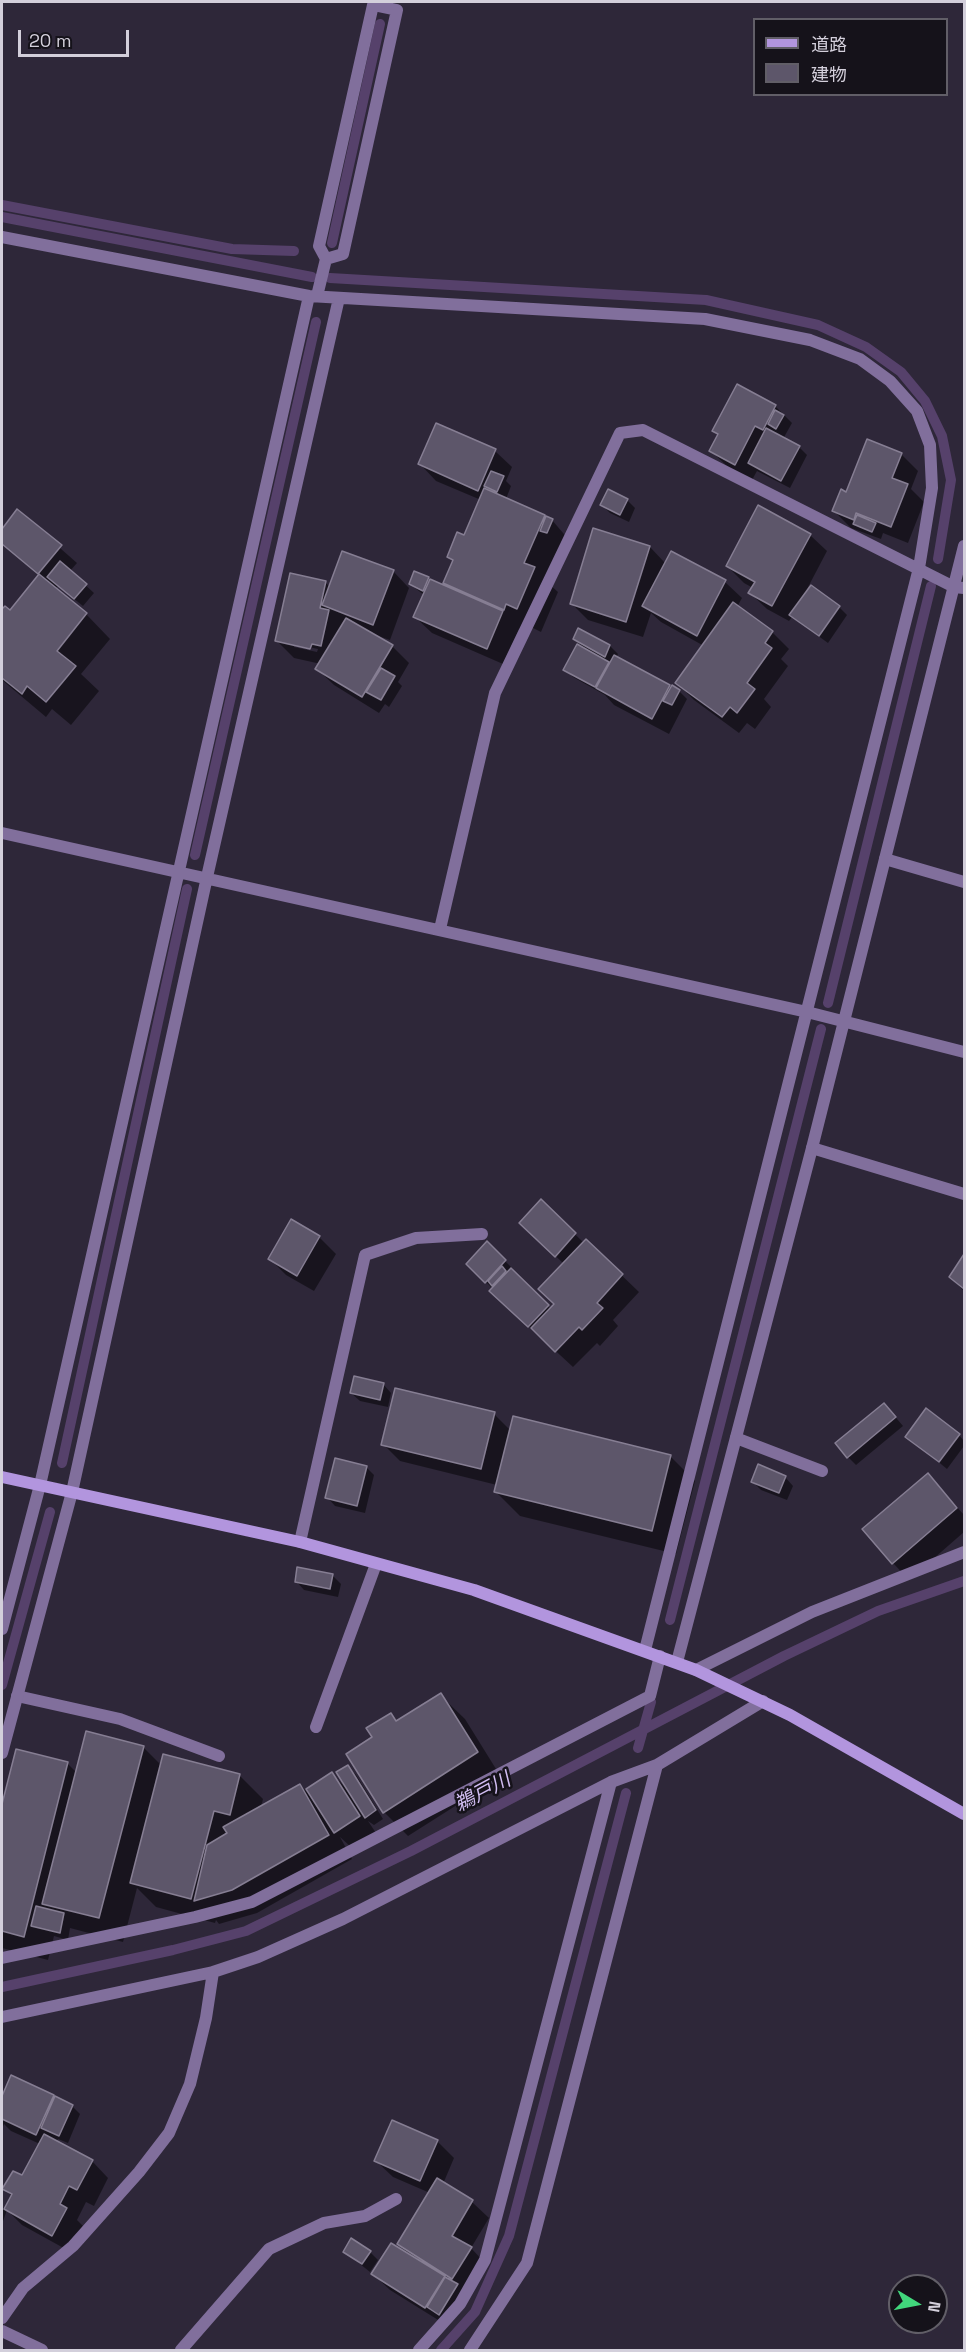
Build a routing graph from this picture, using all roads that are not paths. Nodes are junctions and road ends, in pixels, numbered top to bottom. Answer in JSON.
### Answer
{"nodes":[{"id":1,"x":2,"y":237,"type":"edge"},
{"id":2,"x":326,"y":259,"type":"junction"},
{"id":3,"x":313,"y":296,"type":"junction"},
{"id":4,"x":339,"y":298,"type":"junction"},
{"id":5,"x":964,"y":546,"type":"edge"},
{"id":6,"x":919,"y":568,"type":"junction"},
{"id":7,"x":959,"y":587,"type":"edge"},
{"id":8,"x":2,"y":832,"type":"edge"},
{"id":9,"x":885,"y":859,"type":"junction"},
{"id":10,"x":178,"y":871,"type":"junction"},
{"id":11,"x":207,"y":877,"type":"junction"},
{"id":12,"x":964,"y":882,"type":"edge"},
{"id":13,"x":440,"y":929,"type":"junction"},
{"id":14,"x":807,"y":1012,"type":"junction"},
{"id":15,"x":843,"y":1022,"type":"junction"},
{"id":16,"x":964,"y":1052,"type":"edge"},
{"id":17,"x":813,"y":1148,"type":"junction"},
{"id":18,"x":964,"y":1194,"type":"edge"},
{"id":19,"x":482,"y":1234,"type":"dead end"},
{"id":20,"x":736,"y":1438,"type":"junction"},
{"id":21,"x":822,"y":1471,"type":"dead end"},
{"id":22,"x":2,"y":1477,"type":"edge"},
{"id":23,"x":40,"y":1485,"type":"junction"},
{"id":24,"x":72,"y":1492,"type":"junction"},
{"id":25,"x":300,"y":1542,"type":"junction"},
{"id":26,"x":964,"y":1552,"type":"edge"},
{"id":27,"x":376,"y":1564,"type":"junction"},
{"id":28,"x":2,"y":1629,"type":"edge"},
{"id":29,"x":645,"y":1650,"type":"junction"},
{"id":30,"x":660,"y":1656,"type":"junction"},
{"id":31,"x":677,"y":1662,"type":"junction"},
{"id":32,"x":701,"y":1672,"type":"junction"},
{"id":33,"x":17,"y":1696,"type":"junction"},
{"id":34,"x":763,"y":1701,"type":"junction"},
{"id":35,"x":316,"y":1727,"type":"dead end"},
{"id":36,"x":2,"y":1753,"type":"edge"},
{"id":37,"x":219,"y":1756,"type":"dead end"},
{"id":38,"x":657,"y":1765,"type":"junction"},
{"id":39,"x":611,"y":1782,"type":"junction"},
{"id":40,"x":964,"y":1814,"type":"edge"},
{"id":41,"x":2,"y":1958,"type":"edge"},
{"id":42,"x":213,"y":1972,"type":"junction"},
{"id":43,"x":2,"y":2017,"type":"edge"},
{"id":44,"x":396,"y":2199,"type":"dead end"},
{"id":45,"x":2,"y":2318,"type":"edge"},
{"id":46,"x":2,"y":2331,"type":"edge"},
{"id":47,"x":42,"y":2350,"type":"edge"},
{"id":48,"x":181,"y":2350,"type":"edge"},
{"id":49,"x":419,"y":2350,"type":"edge"},
{"id":50,"x":470,"y":2350,"type":"edge"}],
"edges":[{"from":1,"to":3,"type":"street"},
{"from":2,"to":2,"type":"street"},
{"from":2,"to":3,"type":"street"},
{"from":3,"to":4,"type":"street"},
{"from":3,"to":10,"type":"street"},
{"from":4,"to":6,"type":"street"},
{"from":4,"to":11,"type":"street"},
{"from":5,"to":7,"type":"street"},
{"from":6,"to":7,"type":"street"},
{"from":6,"to":13,"type":"street"},
{"from":6,"to":14,"type":"street"},
{"from":7,"to":9,"type":"street"},
{"from":8,"to":10,"type":"street"},
{"from":9,"to":12,"type":"street"},
{"from":9,"to":15,"type":"street"},
{"from":10,"to":11,"type":"street"},
{"from":10,"to":23,"type":"street"},
{"from":11,"to":13,"type":"street"},
{"from":11,"to":24,"type":"street"},
{"from":13,"to":14,"type":"street"},
{"from":14,"to":15,"type":"street"},
{"from":14,"to":29,"type":"street"},
{"from":15,"to":16,"type":"street"},
{"from":15,"to":17,"type":"street"},
{"from":17,"to":18,"type":"street"},
{"from":17,"to":20,"type":"street"},
{"from":19,"to":25,"type":"street"},
{"from":20,"to":21,"type":"street"},
{"from":20,"to":31,"type":"street"},
{"from":22,"to":23,"type":"street"},
{"from":23,"to":24,"type":"street"},
{"from":23,"to":28,"type":"street"},
{"from":24,"to":25,"type":"street"},
{"from":24,"to":33,"type":"street"},
{"from":25,"to":27,"type":"street"},
{"from":26,"to":32,"type":"street"},
{"from":27,"to":29,"type":"street"},
{"from":27,"to":35,"type":"street"},
{"from":29,"to":30,"type":"street"},
{"from":30,"to":31,"type":"street"},
{"from":30,"to":41,"type":"street"},
{"from":31,"to":32,"type":"street"},
{"from":32,"to":34,"type":"street"},
{"from":33,"to":36,"type":"street"},
{"from":33,"to":37,"type":"street"},
{"from":34,"to":38,"type":"street"},
{"from":34,"to":40,"type":"street"},
{"from":38,"to":39,"type":"street"},
{"from":38,"to":50,"type":"street"},
{"from":39,"to":42,"type":"street"},
{"from":39,"to":49,"type":"street"},
{"from":42,"to":43,"type":"street"},
{"from":42,"to":45,"type":"street"},
{"from":44,"to":48,"type":"street"},
{"from":46,"to":47,"type":"street"}]}
